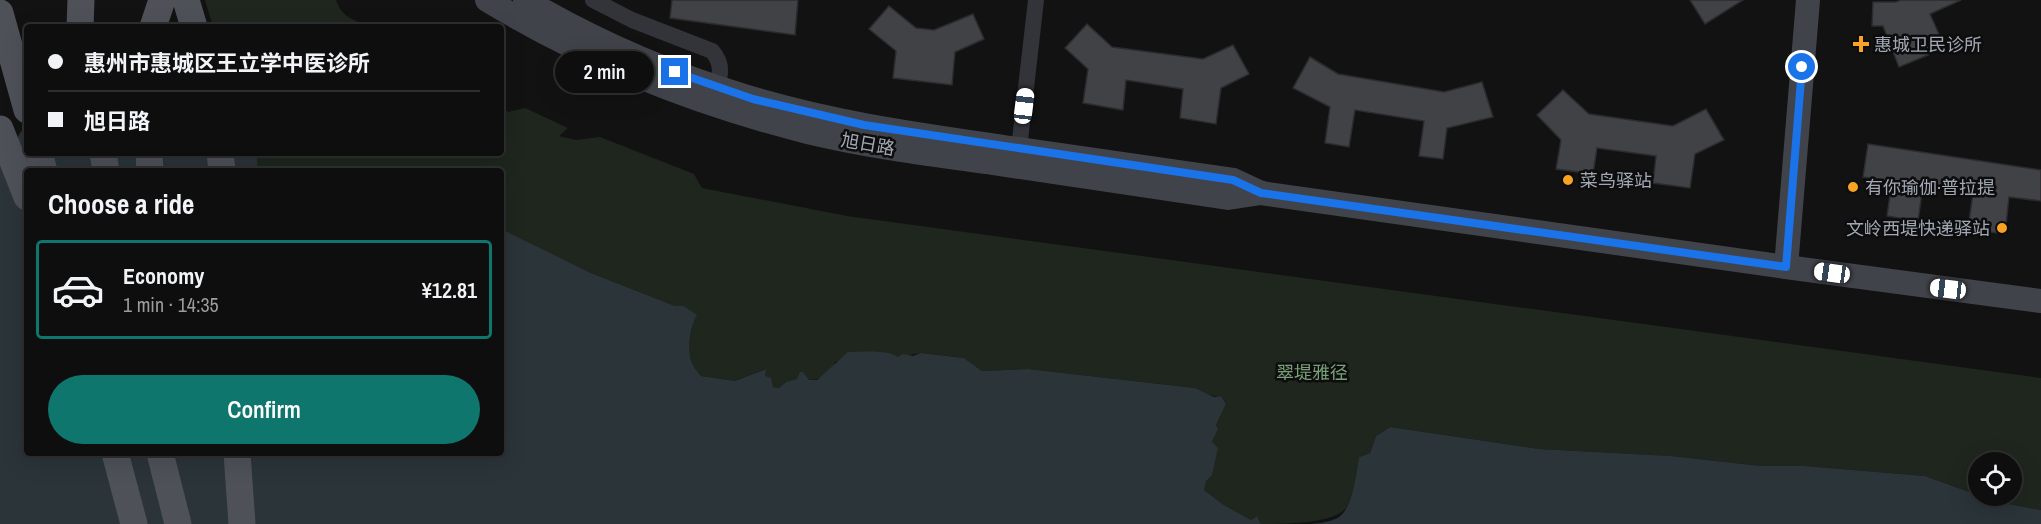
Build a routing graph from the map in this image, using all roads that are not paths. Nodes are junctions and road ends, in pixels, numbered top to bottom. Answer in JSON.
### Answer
{"nodes":[{"id":1,"x":81,"y":0,"type":"edge"},
{"id":2,"x":99,"y":0,"type":"edge"},
{"id":3,"x":162,"y":0,"type":"edge"},
{"id":4,"x":186,"y":0,"type":"edge"},
{"id":5,"x":525,"y":0,"type":"edge"},
{"id":6,"x":593,"y":0,"type":"edge"},
{"id":7,"x":1036,"y":0,"type":"edge"},
{"id":8,"x":1808,"y":0,"type":"edge"},
{"id":9,"x":492,"y":3,"type":"edge"},
{"id":10,"x":0,"y":13,"type":"edge"},
{"id":11,"x":80,"y":24,"type":"edge"},
{"id":12,"x":98,"y":24,"type":"edge"},
{"id":13,"x":154,"y":24,"type":"edge"},
{"id":14,"x":193,"y":24,"type":"edge"},
{"id":15,"x":716,"y":87,"type":"junction"},
{"id":16,"x":24,"y":99,"type":"edge"},
{"id":17,"x":0,"y":129,"type":"edge"},
{"id":18,"x":1019,"y":149,"type":"junction"},
{"id":19,"x":24,"y":189,"type":"edge"},
{"id":20,"x":1261,"y":193,"type":"junction"},
{"id":21,"x":1786,"y":267,"type":"junction"},
{"id":22,"x":2041,"y":301,"type":"edge"},
{"id":23,"x":116,"y":456,"type":"edge"},
{"id":24,"x":129,"y":456,"type":"edge"},
{"id":25,"x":144,"y":456,"type":"edge"},
{"id":26,"x":161,"y":456,"type":"edge"},
{"id":27,"x":179,"y":456,"type":"edge"},
{"id":28,"x":237,"y":456,"type":"edge"},
{"id":29,"x":134,"y":524,"type":"edge"},
{"id":30,"x":147,"y":524,"type":"edge"},
{"id":31,"x":159,"y":524,"type":"edge"},
{"id":32,"x":178,"y":524,"type":"edge"},
{"id":33,"x":192,"y":524,"type":"edge"},
{"id":34,"x":242,"y":524,"type":"edge"}],
"edges":[{"from":1,"to":11,"type":"main road"},
{"from":2,"to":12,"type":"main road"},
{"from":3,"to":13,"type":"main road"},
{"from":4,"to":14,"type":"main road"},
{"from":5,"to":15,"type":"main road","name":"旭日路"},
{"from":6,"to":15,"type":"street"},
{"from":7,"to":18,"type":"street"},
{"from":8,"to":21,"type":"main road"},
{"from":9,"to":20,"type":"main road","name":"旭日路"},
{"from":10,"to":16,"type":"main road"},
{"from":15,"to":18,"type":"main road","name":"旭日路"},
{"from":17,"to":19,"type":"main road"},
{"from":18,"to":20,"type":"main road","name":"旭日路"},
{"from":20,"to":21,"type":"main road","name":"旭日路"},
{"from":21,"to":22,"type":"main road","name":"旭日路"},
{"from":23,"to":29,"type":"main road"},
{"from":24,"to":30,"type":"main road"},
{"from":25,"to":31,"type":"main road"},
{"from":26,"to":32,"type":"main road"},
{"from":27,"to":33,"type":"main road"},
{"from":28,"to":34,"type":"main road"}]}
